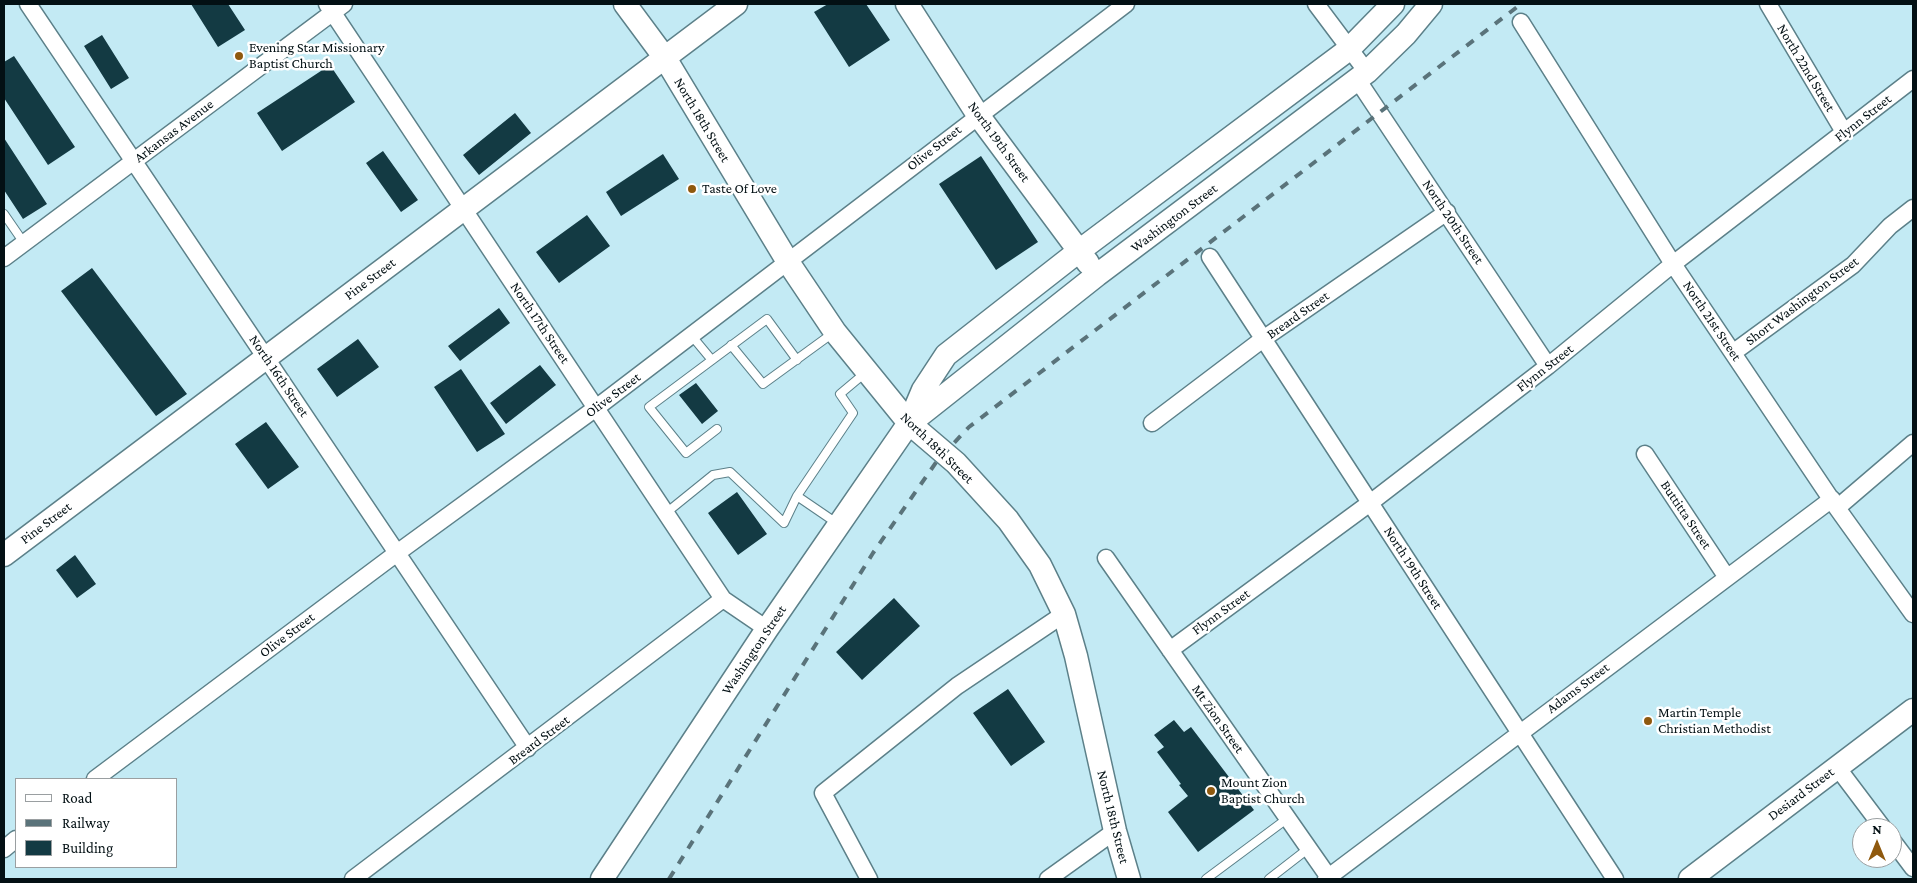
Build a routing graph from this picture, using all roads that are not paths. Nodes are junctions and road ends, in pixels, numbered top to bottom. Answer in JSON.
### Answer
{"nodes":[{"id":1,"x":28,"y":4,"type":"edge"},
{"id":2,"x":625,"y":4,"type":"edge"},
{"id":3,"x":736,"y":4,"type":"edge"},
{"id":4,"x":907,"y":4,"type":"edge"},
{"id":5,"x":1126,"y":4,"type":"edge"},
{"id":6,"x":1316,"y":4,"type":"edge"},
{"id":7,"x":1393,"y":4,"type":"edge"},
{"id":8,"x":1431,"y":4,"type":"edge"},
{"id":9,"x":1768,"y":4,"type":"edge"},
{"id":10,"x":334,"y":7,"type":"edge"},
{"id":11,"x":1521,"y":22,"type":"dead end"},
{"id":12,"x":1348,"y":50,"type":"junction"},
{"id":13,"x":665,"y":58,"type":"junction"},
{"id":14,"x":1362,"y":76,"type":"junction"},
{"id":15,"x":1913,"y":79,"type":"edge"},
{"id":16,"x":978,"y":115,"type":"junction"},
{"id":17,"x":1844,"y":132,"type":"junction"},
{"id":18,"x":135,"y":160,"type":"junction"},
{"id":19,"x":1913,"y":208,"type":"edge"},
{"id":20,"x":463,"y":209,"type":"junction"},
{"id":21,"x":1447,"y":212,"type":"junction"},
{"id":22,"x":4,"y":214,"type":"edge"},
{"id":23,"x":24,"y":243,"type":"junction"},
{"id":24,"x":1079,"y":251,"type":"junction"},
{"id":25,"x":1210,"y":257,"type":"dead end"},
{"id":26,"x":4,"y":258,"type":"edge"},
{"id":27,"x":788,"y":262,"type":"junction"},
{"id":28,"x":1673,"y":264,"type":"junction"},
{"id":29,"x":1098,"y":276,"type":"junction"},
{"id":30,"x":835,"y":332,"type":"junction"},
{"id":31,"x":691,"y":335,"type":"junction"},
{"id":32,"x":1263,"y":339,"type":"junction"},
{"id":33,"x":731,"y":345,"type":"junction"},
{"id":34,"x":1734,"y":352,"type":"junction"},
{"id":35,"x":267,"y":357,"type":"junction"},
{"id":36,"x":711,"y":359,"type":"junction"},
{"id":37,"x":797,"y":360,"type":"junction"},
{"id":38,"x":1548,"y":366,"type":"junction"},
{"id":39,"x":867,"y":372,"type":"junction"},
{"id":40,"x":596,"y":408,"type":"junction"},
{"id":41,"x":909,"y":423,"type":"junction"},
{"id":42,"x":1152,"y":424,"type":"dead end"},
{"id":43,"x":717,"y":429,"type":"dead end"},
{"id":44,"x":1913,"y":443,"type":"edge"},
{"id":45,"x":1645,"y":454,"type":"dead end"},
{"id":46,"x":797,"y":496,"type":"junction"},
{"id":47,"x":1370,"y":503,"type":"junction"},
{"id":48,"x":1834,"y":504,"type":"junction"},
{"id":49,"x":666,"y":513,"type":"junction"},
{"id":50,"x":839,"y":525,"type":"junction"},
{"id":51,"x":397,"y":553,"type":"junction"},
{"id":52,"x":4,"y":555,"type":"edge"},
{"id":53,"x":1106,"y":558,"type":"dead end"},
{"id":54,"x":1726,"y":576,"type":"junction"},
{"id":55,"x":723,"y":599,"type":"junction"},
{"id":56,"x":1064,"y":614,"type":"junction"},
{"id":57,"x":1913,"y":614,"type":"edge"},
{"id":58,"x":768,"y":629,"type":"junction"},
{"id":59,"x":1170,"y":650,"type":"junction"},
{"id":60,"x":1913,"y":710,"type":"edge"},
{"id":61,"x":1519,"y":732,"type":"junction"},
{"id":62,"x":528,"y":748,"type":"junction"},
{"id":63,"x":1837,"y":767,"type":"junction"},
{"id":64,"x":97,"y":778,"type":"edge"},
{"id":65,"x":1288,"y":818,"type":"junction"},
{"id":66,"x":1875,"y":818,"type":"edge"},
{"id":67,"x":1115,"y":831,"type":"junction"},
{"id":68,"x":15,"y":840,"type":"edge"},
{"id":69,"x":1309,"y":848,"type":"junction"},
{"id":70,"x":4,"y":849,"type":"edge"},
{"id":71,"x":1902,"y":853,"type":"edge"},
{"id":72,"x":1913,"y":868,"type":"edge"},
{"id":73,"x":1328,"y":878,"type":"edge"},
{"id":74,"x":353,"y":879,"type":"edge"},
{"id":75,"x":602,"y":879,"type":"edge"},
{"id":76,"x":870,"y":879,"type":"edge"},
{"id":77,"x":1048,"y":879,"type":"edge"},
{"id":78,"x":1129,"y":879,"type":"edge"},
{"id":79,"x":1206,"y":879,"type":"edge"},
{"id":80,"x":1269,"y":879,"type":"edge"},
{"id":81,"x":1615,"y":879,"type":"edge"},
{"id":82,"x":1690,"y":879,"type":"edge"}],
"edges":[{"from":1,"to":18,"type":"street","name":"North 16th Street"},
{"from":2,"to":13,"type":"street","name":"North 18th Street"},
{"from":3,"to":13,"type":"street","name":"Pine Street"},
{"from":4,"to":16,"type":"street","name":"North 19th Street"},
{"from":5,"to":16,"type":"street","name":"Olive Street"},
{"from":6,"to":12,"type":"street","name":"North 20th Street"},
{"from":7,"to":12,"type":"street","name":"Washington Street"},
{"from":8,"to":14,"type":"street","name":"Washington Street"},
{"from":9,"to":17,"type":"street","name":"North 22nd Street"},
{"from":10,"to":18,"type":"street","name":"Arkansas Avenue"},
{"from":10,"to":20,"type":"street","name":"North 17th Street"},
{"from":11,"to":28,"type":"street","name":"North 21st Street"},
{"from":12,"to":14,"type":"street","name":"North 20th Street"},
{"from":12,"to":24,"type":"street","name":"Washington Street"},
{"from":13,"to":20,"type":"street","name":"Pine Street"},
{"from":13,"to":27,"type":"street","name":"North 18th Street"},
{"from":14,"to":21,"type":"street","name":"North 20th Street"},
{"from":14,"to":29,"type":"street","name":"Washington Street"},
{"from":15,"to":17,"type":"street","name":"Flynn Street"},
{"from":16,"to":24,"type":"street","name":"North 19th Street"},
{"from":16,"to":27,"type":"street","name":"Olive Street"},
{"from":17,"to":28,"type":"street","name":"Flynn Street"},
{"from":18,"to":23,"type":"street","name":"Arkansas Avenue"},
{"from":18,"to":35,"type":"street","name":"North 16th Street"},
{"from":19,"to":34,"type":"street","name":"Short Washington Street"},
{"from":20,"to":35,"type":"street","name":"Pine Street"},
{"from":20,"to":40,"type":"street","name":"North 17th Street"},
{"from":21,"to":32,"type":"street","name":"Breard Street"},
{"from":21,"to":38,"type":"street","name":"North 20th Street"},
{"from":22,"to":23,"type":"lane"},
{"from":23,"to":26,"type":"street","name":"Arkansas Avenue"},
{"from":24,"to":29,"type":"street","name":"North 19th Street"},
{"from":24,"to":41,"type":"street","name":"Washington Street"},
{"from":25,"to":32,"type":"street","name":"North 19th Street"},
{"from":27,"to":30,"type":"street","name":"North 18th Street"},
{"from":27,"to":31,"type":"street","name":"Olive Street"},
{"from":28,"to":34,"type":"street","name":"North 21st Street"},
{"from":28,"to":38,"type":"street","name":"Flynn Street"},
{"from":29,"to":41,"type":"street","name":"Washington Street"},
{"from":30,"to":37,"type":"lane"},
{"from":30,"to":39,"type":"street","name":"North 18th Street"},
{"from":31,"to":36,"type":"lane"},
{"from":31,"to":40,"type":"street","name":"Olive Street"},
{"from":32,"to":42,"type":"street","name":"Breard Street"},
{"from":32,"to":47,"type":"street","name":"North 19th Street"},
{"from":33,"to":36,"type":"lane"},
{"from":33,"to":37,"type":"lane"},
{"from":33,"to":37,"type":"lane"},
{"from":34,"to":48,"type":"street","name":"North 21st Street"},
{"from":35,"to":51,"type":"street","name":"North 16th Street"},
{"from":35,"to":52,"type":"street","name":"Pine Street"},
{"from":36,"to":43,"type":"lane"},
{"from":38,"to":47,"type":"street","name":"Flynn Street"},
{"from":39,"to":41,"type":"street","name":"North 18th Street"},
{"from":39,"to":46,"type":"lane"},
{"from":40,"to":49,"type":"street","name":"North 17th Street"},
{"from":40,"to":51,"type":"street","name":"Olive Street"},
{"from":41,"to":50,"type":"street","name":"Washington Street"},
{"from":41,"to":56,"type":"street","name":"North 18th Street"},
{"from":44,"to":48,"type":"street","name":"Adams Street"},
{"from":45,"to":54,"type":"street","name":"Buttitta Street"},
{"from":46,"to":49,"type":"lane"},
{"from":46,"to":50,"type":"lane"},
{"from":47,"to":59,"type":"street","name":"Flynn Street"},
{"from":47,"to":61,"type":"street","name":"North 19th Street"},
{"from":48,"to":54,"type":"street","name":"Adams Street"},
{"from":48,"to":57,"type":"street","name":"North 21st Street"},
{"from":49,"to":55,"type":"street","name":"North 17th Street"},
{"from":50,"to":58,"type":"street","name":"Washington Street"},
{"from":51,"to":62,"type":"street","name":"North 16th Street"},
{"from":51,"to":64,"type":"street","name":"Olive Street"},
{"from":53,"to":59,"type":"street","name":"Mt Zion Street"},
{"from":54,"to":61,"type":"street","name":"Adams Street"},
{"from":55,"to":58,"type":"street","name":"North 17th Street"},
{"from":55,"to":62,"type":"street","name":"Breard Street"},
{"from":56,"to":67,"type":"street","name":"North 18th Street"},
{"from":56,"to":76,"type":"street"},
{"from":58,"to":75,"type":"street","name":"Washington Street"},
{"from":59,"to":65,"type":"street","name":"Mt Zion Street"},
{"from":60,"to":63,"type":"street","name":"Desiard Street"},
{"from":61,"to":73,"type":"street","name":"Adams Street"},
{"from":61,"to":81,"type":"street","name":"North 19th Street"},
{"from":62,"to":74,"type":"street","name":"Breard Street"},
{"from":63,"to":66,"type":"street"},
{"from":63,"to":82,"type":"street","name":"Desiard Street"},
{"from":65,"to":69,"type":"street","name":"Mt Zion Street"},
{"from":65,"to":79,"type":"lane"},
{"from":67,"to":77,"type":"street"},
{"from":67,"to":78,"type":"street","name":"North 18th Street"},
{"from":68,"to":70,"type":"street"},
{"from":69,"to":73,"type":"street","name":"Mt Zion Street"},
{"from":69,"to":80,"type":"lane"},
{"from":71,"to":72,"type":"street"}]}
